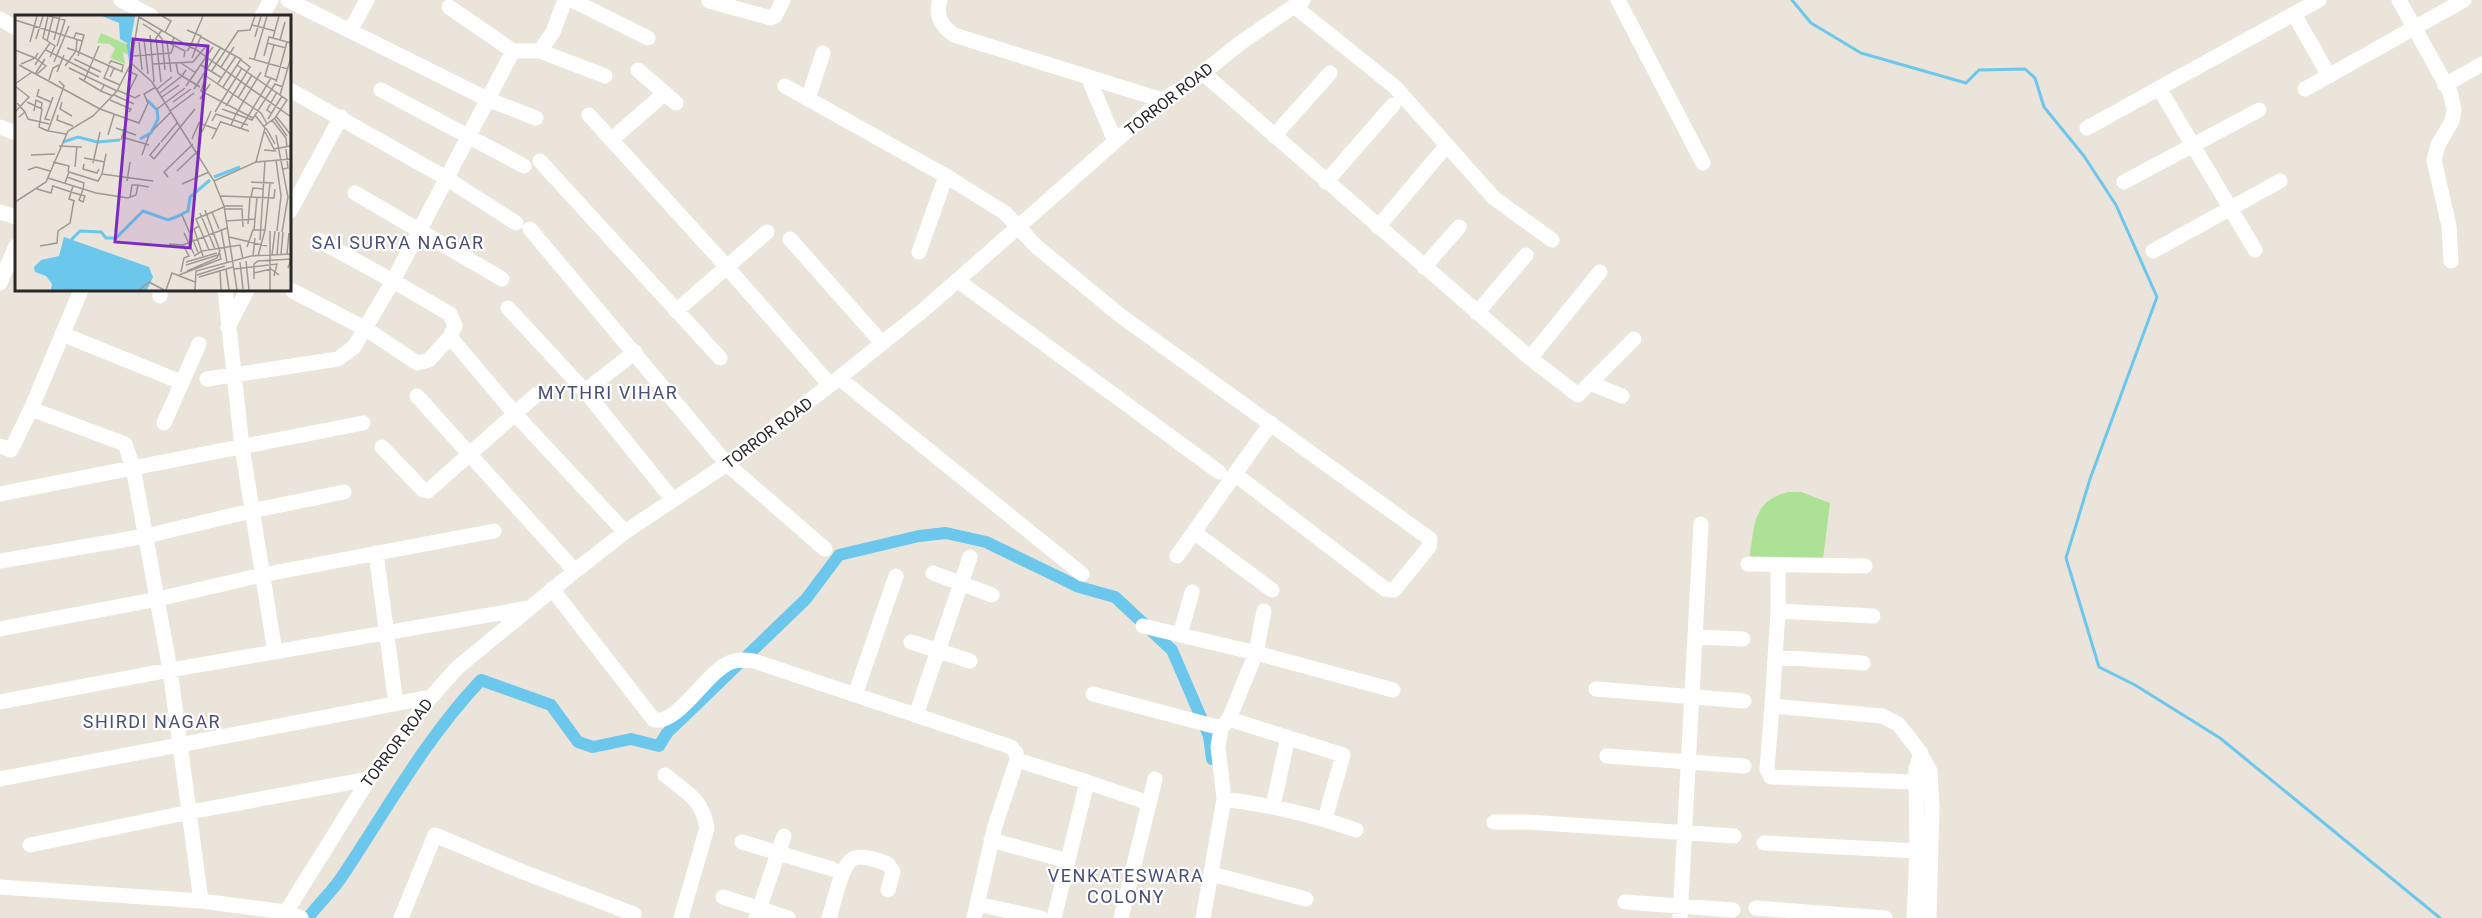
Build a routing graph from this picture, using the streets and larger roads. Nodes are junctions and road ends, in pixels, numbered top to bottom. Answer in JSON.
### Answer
{"nodes":[{"id":1,"x":121,"y":0,"type":"edge"},
{"id":2,"x":271,"y":0,"type":"edge"},
{"id":3,"x":288,"y":0,"type":"edge"},
{"id":4,"x":367,"y":0,"type":"edge"},
{"id":5,"x":565,"y":0,"type":"edge"},
{"id":6,"x":572,"y":0,"type":"edge"},
{"id":7,"x":783,"y":0,"type":"edge"},
{"id":8,"x":940,"y":0,"type":"edge"},
{"id":9,"x":1618,"y":0,"type":"edge"},
{"id":10,"x":2319,"y":0,"type":"edge"},
{"id":11,"x":2399,"y":0,"type":"edge"},
{"id":12,"x":2464,"y":0,"type":"edge"},
{"id":13,"x":709,"y":2,"type":"dead end"},
{"id":14,"x":1298,"y":3,"type":"edge"},
{"id":15,"x":449,"y":7,"type":"dead end"},
{"id":16,"x":142,"y":11,"type":"edge"},
{"id":17,"x":2294,"y":14,"type":"junction"},
{"id":18,"x":263,"y":15,"type":"edge"},
{"id":19,"x":0,"y":19,"type":"edge"},
{"id":20,"x":15,"y":27,"type":"edge"},
{"id":21,"x":2414,"y":28,"type":"junction"},
{"id":22,"x":350,"y":31,"type":"junction"},
{"id":23,"x":648,"y":38,"type":"dead end"},
{"id":24,"x":513,"y":51,"type":"junction"},
{"id":25,"x":540,"y":51,"type":"junction"},
{"id":26,"x":823,"y":53,"type":"dead end"},
{"id":27,"x":2482,"y":64,"type":"edge"},
{"id":28,"x":638,"y":70,"type":"dead end"},
{"id":29,"x":1203,"y":73,"type":"junction"},
{"id":30,"x":1330,"y":73,"type":"dead end"},
{"id":31,"x":605,"y":76,"type":"dead end"},
{"id":32,"x":2329,"y":76,"type":"junction"},
{"id":33,"x":1088,"y":77,"type":"junction"},
{"id":34,"x":2445,"y":85,"type":"junction"},
{"id":35,"x":785,"y":86,"type":"dead end"},
{"id":36,"x":2159,"y":88,"type":"junction"},
{"id":37,"x":2305,"y":89,"type":"dead end"},
{"id":38,"x":381,"y":90,"type":"dead end"},
{"id":39,"x":291,"y":91,"type":"edge"},
{"id":40,"x":808,"y":99,"type":"junction"},
{"id":41,"x":489,"y":100,"type":"junction"},
{"id":42,"x":1162,"y":100,"type":"junction"},
{"id":43,"x":1393,"y":105,"type":"dead end"},
{"id":44,"x":2259,"y":110,"type":"dead end"},
{"id":45,"x":590,"y":115,"type":"dead end"},
{"id":46,"x":341,"y":117,"type":"junction"},
{"id":47,"x":536,"y":118,"type":"dead end"},
{"id":48,"x":0,"y":127,"type":"edge"},
{"id":49,"x":2087,"y":128,"type":"dead end"},
{"id":50,"x":15,"y":133,"type":"edge"},
{"id":51,"x":1274,"y":136,"type":"junction"},
{"id":52,"x":468,"y":137,"type":"junction"},
{"id":53,"x":611,"y":140,"type":"junction"},
{"id":54,"x":1115,"y":141,"type":"junction"},
{"id":55,"x":2193,"y":144,"type":"junction"},
{"id":56,"x":1442,"y":151,"type":"dead end"},
{"id":57,"x":540,"y":160,"type":"dead end"},
{"id":58,"x":1703,"y":163,"type":"dead end"},
{"id":59,"x":524,"y":166,"type":"dead end"},
{"id":60,"x":946,"y":176,"type":"junction"},
{"id":61,"x":446,"y":178,"type":"junction"},
{"id":62,"x":2280,"y":181,"type":"dead end"},
{"id":63,"x":1326,"y":182,"type":"junction"},
{"id":64,"x":2124,"y":182,"type":"dead end"},
{"id":65,"x":354,"y":193,"type":"dead end"},
{"id":66,"x":2232,"y":208,"type":"junction"},
{"id":67,"x":291,"y":209,"type":"edge"},
{"id":68,"x":0,"y":212,"type":"edge"},
{"id":69,"x":15,"y":217,"type":"edge"},
{"id":70,"x":1016,"y":226,"type":"junction"},
{"id":71,"x":1378,"y":227,"type":"junction"},
{"id":72,"x":1459,"y":227,"type":"dead end"},
{"id":73,"x":420,"y":231,"type":"junction"},
{"id":74,"x":767,"y":232,"type":"dead end"},
{"id":75,"x":790,"y":239,"type":"dead end"},
{"id":76,"x":318,"y":240,"type":"dead end"},
{"id":77,"x":1552,"y":240,"type":"dead end"},
{"id":78,"x":15,"y":248,"type":"edge"},
{"id":79,"x":2255,"y":250,"type":"dead end"},
{"id":80,"x":2153,"y":251,"type":"dead end"},
{"id":81,"x":920,"y":252,"type":"dead end"},
{"id":82,"x":1526,"y":255,"type":"dead end"},
{"id":83,"x":2451,"y":261,"type":"dead end"},
{"id":84,"x":726,"y":266,"type":"junction"},
{"id":85,"x":1424,"y":267,"type":"junction"},
{"id":86,"x":1600,"y":272,"type":"dead end"},
{"id":87,"x":502,"y":279,"type":"dead end"},
{"id":88,"x":957,"y":280,"type":"junction"},
{"id":89,"x":393,"y":281,"type":"junction"},
{"id":90,"x":0,"y":283,"type":"edge"},
{"id":91,"x":81,"y":291,"type":"edge"},
{"id":92,"x":225,"y":291,"type":"edge"},
{"id":93,"x":246,"y":291,"type":"edge"},
{"id":94,"x":293,"y":291,"type":"dead end"},
{"id":95,"x":508,"y":308,"type":"dead end"},
{"id":96,"x":676,"y":311,"type":"junction"},
{"id":97,"x":1477,"y":313,"type":"junction"},
{"id":98,"x":228,"y":327,"type":"junction"},
{"id":99,"x":366,"y":329,"type":"junction"},
{"id":100,"x":62,"y":334,"type":"junction"},
{"id":101,"x":450,"y":337,"type":"junction"},
{"id":102,"x":1634,"y":339,"type":"dead end"},
{"id":103,"x":882,"y":343,"type":"junction"},
{"id":104,"x":198,"y":344,"type":"dead end"},
{"id":105,"x":635,"y":352,"type":"junction"},
{"id":106,"x":720,"y":358,"type":"dead end"},
{"id":107,"x":1530,"y":358,"type":"junction"},
{"id":108,"x":234,"y":375,"type":"junction"},
{"id":109,"x":207,"y":379,"type":"dead end"},
{"id":110,"x":181,"y":382,"type":"junction"},
{"id":111,"x":835,"y":382,"type":"junction"},
{"id":112,"x":1590,"y":383,"type":"junction"},
{"id":113,"x":585,"y":391,"type":"junction"},
{"id":114,"x":536,"y":395,"type":"dead end"},
{"id":115,"x":417,"y":396,"type":"dead end"},
{"id":116,"x":1622,"y":396,"type":"dead end"},
{"id":117,"x":31,"y":409,"type":"junction"},
{"id":118,"x":515,"y":414,"type":"junction"},
{"id":119,"x":164,"y":423,"type":"dead end"},
{"id":120,"x":363,"y":423,"type":"dead end"},
{"id":121,"x":1271,"y":423,"type":"junction"},
{"id":122,"x":0,"y":446,"type":"edge"},
{"id":123,"x":242,"y":447,"type":"junction"},
{"id":124,"x":382,"y":447,"type":"dead end"},
{"id":125,"x":470,"y":454,"type":"junction"},
{"id":126,"x":727,"y":464,"type":"junction"},
{"id":127,"x":133,"y":467,"type":"junction"},
{"id":128,"x":1219,"y":472,"type":"dead end"},
{"id":129,"x":1236,"y":475,"type":"junction"},
{"id":130,"x":344,"y":492,"type":"dead end"},
{"id":131,"x":0,"y":494,"type":"edge"},
{"id":132,"x":673,"y":500,"type":"junction"},
{"id":133,"x":251,"y":511,"type":"junction"},
{"id":134,"x":1701,"y":524,"type":"dead end"},
{"id":135,"x":494,"y":531,"type":"dead end"},
{"id":136,"x":625,"y":532,"type":"junction"},
{"id":137,"x":1195,"y":533,"type":"junction"},
{"id":138,"x":146,"y":536,"type":"junction"},
{"id":139,"x":825,"y":549,"type":"dead end"},
{"id":140,"x":376,"y":553,"type":"junction"},
{"id":141,"x":1177,"y":556,"type":"dead end"},
{"id":142,"x":970,"y":558,"type":"dead end"},
{"id":143,"x":0,"y":561,"type":"edge"},
{"id":144,"x":1748,"y":564,"type":"dead end"},
{"id":145,"x":1778,"y":566,"type":"junction"},
{"id":146,"x":1865,"y":566,"type":"dead end"},
{"id":147,"x":575,"y":571,"type":"junction"},
{"id":148,"x":933,"y":573,"type":"dead end"},
{"id":149,"x":1082,"y":574,"type":"dead end"},
{"id":150,"x":262,"y":575,"type":"junction"},
{"id":151,"x":896,"y":576,"type":"dead end"},
{"id":152,"x":961,"y":584,"type":"junction"},
{"id":153,"x":552,"y":589,"type":"junction"},
{"id":154,"x":1272,"y":590,"type":"dead end"},
{"id":155,"x":1192,"y":592,"type":"dead end"},
{"id":156,"x":992,"y":595,"type":"dead end"},
{"id":157,"x":158,"y":599,"type":"junction"},
{"id":158,"x":530,"y":608,"type":"junction"},
{"id":159,"x":1264,"y":611,"type":"dead end"},
{"id":160,"x":1778,"y":611,"type":"junction"},
{"id":161,"x":1873,"y":616,"type":"dead end"},
{"id":162,"x":1143,"y":626,"type":"dead end"},
{"id":163,"x":0,"y":629,"type":"edge"},
{"id":164,"x":387,"y":632,"type":"junction"},
{"id":165,"x":1180,"y":635,"type":"junction"},
{"id":166,"x":1696,"y":637,"type":"junction"},
{"id":167,"x":1743,"y":639,"type":"dead end"},
{"id":168,"x":911,"y":642,"type":"dead end"},
{"id":169,"x":939,"y":650,"type":"junction"},
{"id":170,"x":275,"y":652,"type":"junction"},
{"id":171,"x":1256,"y":653,"type":"junction"},
{"id":172,"x":1775,"y":657,"type":"junction"},
{"id":173,"x":970,"y":661,"type":"dead end"},
{"id":174,"x":1863,"y":663,"type":"dead end"},
{"id":175,"x":170,"y":670,"type":"junction"},
{"id":176,"x":1596,"y":689,"type":"dead end"},
{"id":177,"x":1393,"y":690,"type":"dead end"},
{"id":178,"x":1093,"y":694,"type":"dead end"},
{"id":179,"x":855,"y":695,"type":"junction"},
{"id":180,"x":1692,"y":696,"type":"junction"},
{"id":181,"x":431,"y":697,"type":"junction"},
{"id":182,"x":1744,"y":701,"type":"dead end"},
{"id":183,"x":0,"y":702,"type":"edge"},
{"id":184,"x":396,"y":704,"type":"junction"},
{"id":185,"x":1772,"y":706,"type":"junction"},
{"id":186,"x":916,"y":715,"type":"junction"},
{"id":187,"x":1225,"y":724,"type":"junction"},
{"id":188,"x":1288,"y":737,"type":"junction"},
{"id":189,"x":181,"y":744,"type":"junction"},
{"id":190,"x":1921,"y":753,"type":"junction"},
{"id":191,"x":1607,"y":756,"type":"dead end"},
{"id":192,"x":1017,"y":760,"type":"junction"},
{"id":193,"x":1689,"y":762,"type":"junction"},
{"id":194,"x":1744,"y":766,"type":"dead end"},
{"id":195,"x":665,"y":775,"type":"dead end"},
{"id":196,"x":0,"y":779,"type":"edge"},
{"id":197,"x":369,"y":779,"type":"junction"},
{"id":198,"x":1155,"y":779,"type":"dead end"},
{"id":199,"x":1087,"y":782,"type":"junction"},
{"id":200,"x":1916,"y":782,"type":"junction"},
{"id":201,"x":1224,"y":799,"type":"junction"},
{"id":202,"x":1149,"y":803,"type":"junction"},
{"id":203,"x":1273,"y":806,"type":"junction"},
{"id":204,"x":190,"y":812,"type":"junction"},
{"id":205,"x":1916,"y":817,"type":"junction"},
{"id":206,"x":1932,"y":817,"type":"junction"},
{"id":207,"x":1325,"y":819,"type":"junction"},
{"id":208,"x":1494,"y":822,"type":"dead end"},
{"id":209,"x":1356,"y":830,"type":"dead end"},
{"id":210,"x":1685,"y":833,"type":"junction"},
{"id":211,"x":784,"y":836,"type":"dead end"},
{"id":212,"x":1734,"y":836,"type":"dead end"},
{"id":213,"x":991,"y":840,"type":"junction"},
{"id":214,"x":742,"y":842,"type":"dead end"},
{"id":215,"x":1764,"y":843,"type":"dead end"},
{"id":216,"x":30,"y":845,"type":"dead end"},
{"id":217,"x":1917,"y":851,"type":"junction"},
{"id":218,"x":778,"y":853,"type":"junction"},
{"id":219,"x":1068,"y":861,"type":"junction"},
{"id":220,"x":832,"y":869,"type":"dead end"},
{"id":221,"x":1212,"y":874,"type":"junction"},
{"id":222,"x":0,"y":887,"type":"edge"},
{"id":223,"x":888,"y":890,"type":"dead end"},
{"id":224,"x":723,"y":897,"type":"dead end"},
{"id":225,"x":1306,"y":898,"type":"dead end"},
{"id":226,"x":201,"y":901,"type":"junction"},
{"id":227,"x":1625,"y":902,"type":"dead end"},
{"id":228,"x":1756,"y":908,"type":"dead end"},
{"id":229,"x":1733,"y":910,"type":"dead end"},
{"id":230,"x":975,"y":911,"type":"edge"},
{"id":231,"x":286,"y":912,"type":"junction"},
{"id":232,"x":1681,"y":912,"type":"edge"},
{"id":233,"x":757,"y":913,"type":"edge"},
{"id":234,"x":634,"y":914,"type":"dead end"},
{"id":235,"x":301,"y":918,"type":"edge"},
{"id":236,"x":401,"y":918,"type":"edge"},
{"id":237,"x":681,"y":918,"type":"edge"},
{"id":238,"x":788,"y":918,"type":"edge"},
{"id":239,"x":830,"y":918,"type":"edge"},
{"id":240,"x":1041,"y":918,"type":"edge"},
{"id":241,"x":1054,"y":918,"type":"edge"},
{"id":242,"x":1121,"y":918,"type":"edge"},
{"id":243,"x":1203,"y":918,"type":"edge"},
{"id":244,"x":1885,"y":918,"type":"edge"},
{"id":245,"x":1914,"y":918,"type":"edge"},
{"id":246,"x":1929,"y":918,"type":"edge"}],
"edges":[{"from":1,"to":16,"type":"street"},
{"from":2,"to":18,"type":"street"},
{"from":3,"to":22,"type":"street"},
{"from":4,"to":22,"type":"street"},
{"from":5,"to":25,"type":"street"},
{"from":6,"to":23,"type":"street"},
{"from":7,"to":13,"type":"street"},
{"from":8,"to":33,"type":"street"},
{"from":9,"to":58,"type":"street"},
{"from":10,"to":17,"type":"street"},
{"from":11,"to":21,"type":"street"},
{"from":12,"to":21,"type":"street"},
{"from":14,"to":29,"type":"street","name":"TORROR ROAD"},
{"from":14,"to":77,"type":"street"},
{"from":15,"to":24,"type":"street"},
{"from":17,"to":32,"type":"street"},
{"from":17,"to":36,"type":"street"},
{"from":19,"to":20,"type":"street"},
{"from":21,"to":32,"type":"street"},
{"from":21,"to":34,"type":"street"},
{"from":22,"to":41,"type":"street"},
{"from":24,"to":25,"type":"street"},
{"from":24,"to":41,"type":"street"},
{"from":25,"to":31,"type":"street"},
{"from":26,"to":40,"type":"street"},
{"from":27,"to":34,"type":"street"},
{"from":28,"to":53,"type":"street"},
{"from":29,"to":42,"type":"street","name":"TORROR ROAD"},
{"from":29,"to":51,"type":"street"},
{"from":30,"to":51,"type":"street"},
{"from":32,"to":37,"type":"street"},
{"from":33,"to":42,"type":"street"},
{"from":33,"to":54,"type":"street"},
{"from":34,"to":83,"type":"street"},
{"from":35,"to":40,"type":"street"},
{"from":36,"to":49,"type":"street"},
{"from":36,"to":55,"type":"street"},
{"from":38,"to":52,"type":"street"},
{"from":39,"to":46,"type":"street"},
{"from":40,"to":60,"type":"street"},
{"from":41,"to":47,"type":"street"},
{"from":41,"to":52,"type":"street"},
{"from":42,"to":54,"type":"street","name":"TORROR ROAD"},
{"from":43,"to":63,"type":"street"},
{"from":44,"to":55,"type":"street"},
{"from":45,"to":53,"type":"street"},
{"from":46,"to":61,"type":"street"},
{"from":46,"to":67,"type":"street"},
{"from":48,"to":50,"type":"street"},
{"from":51,"to":63,"type":"street"},
{"from":52,"to":59,"type":"street"},
{"from":52,"to":61,"type":"street"},
{"from":53,"to":84,"type":"street"},
{"from":54,"to":70,"type":"street","name":"TORROR ROAD"},
{"from":55,"to":64,"type":"street"},
{"from":55,"to":66,"type":"street"},
{"from":56,"to":71,"type":"street"},
{"from":57,"to":96,"type":"street"},
{"from":60,"to":70,"type":"street"},
{"from":60,"to":81,"type":"street"},
{"from":61,"to":73,"type":"street"},
{"from":61,"to":105,"type":"street"},
{"from":62,"to":66,"type":"street"},
{"from":63,"to":71,"type":"street"},
{"from":65,"to":73,"type":"street"},
{"from":66,"to":79,"type":"street"},
{"from":66,"to":80,"type":"street"},
{"from":68,"to":69,"type":"street"},
{"from":70,"to":88,"type":"street","name":"TORROR ROAD"},
{"from":70,"to":121,"type":"street"},
{"from":71,"to":85,"type":"street"},
{"from":72,"to":85,"type":"street"},
{"from":73,"to":87,"type":"street"},
{"from":73,"to":89,"type":"street"},
{"from":74,"to":84,"type":"street"},
{"from":75,"to":103,"type":"street"},
{"from":76,"to":89,"type":"street"},
{"from":78,"to":90,"type":"street"},
{"from":82,"to":97,"type":"street"},
{"from":84,"to":96,"type":"street"},
{"from":84,"to":111,"type":"street"},
{"from":85,"to":97,"type":"street"},
{"from":86,"to":107,"type":"street"},
{"from":88,"to":103,"type":"street","name":"TORROR ROAD"},
{"from":88,"to":128,"type":"street"},
{"from":89,"to":99,"type":"street"},
{"from":89,"to":101,"type":"street"},
{"from":91,"to":100,"type":"street"},
{"from":92,"to":98,"type":"street"},
{"from":93,"to":98,"type":"street"},
{"from":94,"to":99,"type":"street"},
{"from":95,"to":113,"type":"street"},
{"from":96,"to":106,"type":"street"},
{"from":97,"to":107,"type":"street"},
{"from":98,"to":108,"type":"street"},
{"from":99,"to":101,"type":"street"},
{"from":99,"to":108,"type":"street"},
{"from":100,"to":110,"type":"street"},
{"from":100,"to":117,"type":"street"},
{"from":101,"to":118,"type":"street"},
{"from":102,"to":112,"type":"street"},
{"from":103,"to":111,"type":"street","name":"TORROR ROAD"},
{"from":104,"to":110,"type":"street"},
{"from":105,"to":113,"type":"street"},
{"from":105,"to":126,"type":"street"},
{"from":107,"to":112,"type":"street"},
{"from":108,"to":109,"type":"street"},
{"from":108,"to":123,"type":"street"},
{"from":110,"to":119,"type":"street"},
{"from":111,"to":126,"type":"street","name":"TORROR ROAD"},
{"from":111,"to":149,"type":"street"},
{"from":112,"to":116,"type":"street"},
{"from":113,"to":132,"type":"street"},
{"from":114,"to":118,"type":"street"},
{"from":115,"to":125,"type":"street"},
{"from":117,"to":122,"type":"street"},
{"from":117,"to":127,"type":"street"},
{"from":118,"to":125,"type":"street"},
{"from":118,"to":136,"type":"street"},
{"from":120,"to":123,"type":"street"},
{"from":121,"to":129,"type":"street"},
{"from":121,"to":129,"type":"street"},
{"from":123,"to":127,"type":"street"},
{"from":123,"to":133,"type":"street"},
{"from":124,"to":125,"type":"street"},
{"from":125,"to":147,"type":"street"},
{"from":126,"to":132,"type":"street","name":"TORROR ROAD"},
{"from":126,"to":139,"type":"street"},
{"from":127,"to":131,"type":"street"},
{"from":127,"to":138,"type":"street"},
{"from":129,"to":137,"type":"street"},
{"from":130,"to":133,"type":"street"},
{"from":132,"to":136,"type":"street","name":"TORROR ROAD"},
{"from":133,"to":138,"type":"street"},
{"from":133,"to":150,"type":"street"},
{"from":134,"to":166,"type":"street"},
{"from":135,"to":140,"type":"street"},
{"from":136,"to":147,"type":"street","name":"TORROR ROAD"},
{"from":137,"to":141,"type":"street"},
{"from":137,"to":154,"type":"street"},
{"from":138,"to":143,"type":"street"},
{"from":138,"to":157,"type":"street"},
{"from":140,"to":150,"type":"street"},
{"from":140,"to":164,"type":"street"},
{"from":142,"to":152,"type":"street"},
{"from":144,"to":145,"type":"street"},
{"from":145,"to":146,"type":"street"},
{"from":145,"to":160,"type":"street"},
{"from":147,"to":153,"type":"street","name":"TORROR ROAD"},
{"from":148,"to":152,"type":"street"},
{"from":150,"to":157,"type":"street"},
{"from":150,"to":170,"type":"street"},
{"from":151,"to":179,"type":"street"},
{"from":152,"to":156,"type":"street"},
{"from":152,"to":169,"type":"street"},
{"from":153,"to":158,"type":"street","name":"TORROR ROAD"},
{"from":153,"to":179,"type":"street"},
{"from":155,"to":165,"type":"street"},
{"from":157,"to":163,"type":"street"},
{"from":157,"to":175,"type":"street"},
{"from":158,"to":164,"type":"street"},
{"from":158,"to":181,"type":"street","name":"TORROR ROAD"},
{"from":159,"to":171,"type":"street"},
{"from":160,"to":161,"type":"street"},
{"from":160,"to":172,"type":"street"},
{"from":162,"to":165,"type":"street"},
{"from":164,"to":170,"type":"street"},
{"from":164,"to":184,"type":"street"},
{"from":165,"to":171,"type":"street"},
{"from":166,"to":167,"type":"street"},
{"from":166,"to":180,"type":"street"},
{"from":168,"to":169,"type":"street"},
{"from":169,"to":173,"type":"street"},
{"from":169,"to":186,"type":"street"},
{"from":170,"to":175,"type":"street"},
{"from":171,"to":177,"type":"street"},
{"from":171,"to":187,"type":"street"},
{"from":172,"to":174,"type":"street"},
{"from":172,"to":185,"type":"street"},
{"from":175,"to":183,"type":"street"},
{"from":175,"to":189,"type":"street"},
{"from":176,"to":180,"type":"street"},
{"from":178,"to":187,"type":"street"},
{"from":179,"to":186,"type":"street"},
{"from":180,"to":182,"type":"street"},
{"from":180,"to":193,"type":"street"},
{"from":181,"to":184,"type":"street"},
{"from":181,"to":197,"type":"street","name":"TORROR ROAD"},
{"from":184,"to":189,"type":"street"},
{"from":185,"to":190,"type":"street"},
{"from":185,"to":200,"type":"street"},
{"from":186,"to":192,"type":"street"},
{"from":187,"to":188,"type":"street"},
{"from":187,"to":201,"type":"street"},
{"from":188,"to":203,"type":"street"},
{"from":188,"to":207,"type":"street"},
{"from":189,"to":196,"type":"street"},
{"from":189,"to":204,"type":"street"},
{"from":190,"to":200,"type":"street"},
{"from":190,"to":206,"type":"street"},
{"from":191,"to":193,"type":"street"},
{"from":192,"to":199,"type":"street"},
{"from":192,"to":213,"type":"street"},
{"from":193,"to":194,"type":"street"},
{"from":193,"to":210,"type":"street"},
{"from":195,"to":237,"type":"street"},
{"from":197,"to":204,"type":"street"},
{"from":197,"to":231,"type":"street","name":"TORROR ROAD"},
{"from":198,"to":202,"type":"street"},
{"from":199,"to":202,"type":"street"},
{"from":199,"to":219,"type":"street"},
{"from":200,"to":205,"type":"street"},
{"from":201,"to":203,"type":"street"},
{"from":201,"to":221,"type":"street"},
{"from":202,"to":242,"type":"street"},
{"from":203,"to":207,"type":"street"},
{"from":204,"to":216,"type":"street"},
{"from":204,"to":226,"type":"street"},
{"from":205,"to":206,"type":"street"},
{"from":205,"to":217,"type":"street"},
{"from":206,"to":246,"type":"street"},
{"from":207,"to":209,"type":"street"},
{"from":208,"to":210,"type":"street"},
{"from":210,"to":212,"type":"street"},
{"from":210,"to":232,"type":"street"},
{"from":211,"to":218,"type":"street"},
{"from":213,"to":219,"type":"street"},
{"from":213,"to":230,"type":"street"},
{"from":214,"to":218,"type":"street"},
{"from":215,"to":217,"type":"street"},
{"from":217,"to":245,"type":"street"},
{"from":218,"to":220,"type":"street"},
{"from":218,"to":233,"type":"street"},
{"from":219,"to":241,"type":"street"},
{"from":221,"to":225,"type":"street"},
{"from":221,"to":243,"type":"street"},
{"from":222,"to":226,"type":"street"},
{"from":223,"to":239,"type":"street"},
{"from":224,"to":233,"type":"street"},
{"from":226,"to":231,"type":"street"},
{"from":227,"to":232,"type":"street"},
{"from":228,"to":244,"type":"street"},
{"from":229,"to":232,"type":"street"},
{"from":230,"to":240,"type":"street"},
{"from":231,"to":235,"type":"street"},
{"from":233,"to":238,"type":"street"},
{"from":234,"to":236,"type":"street"}]}
